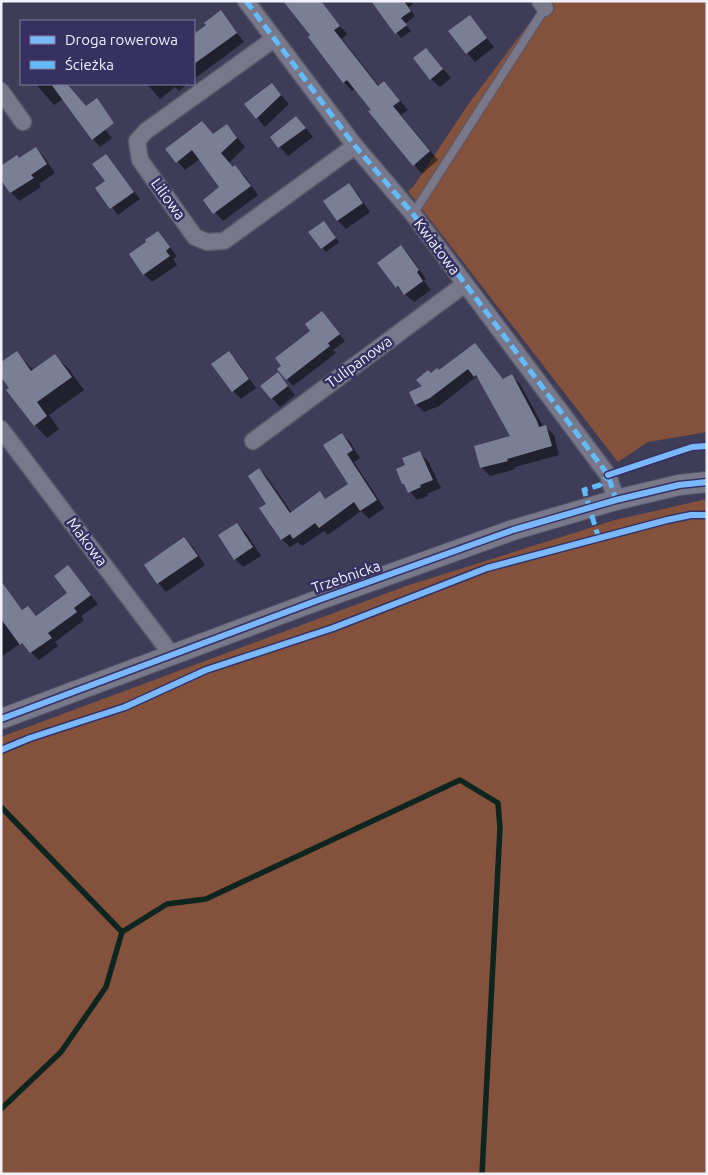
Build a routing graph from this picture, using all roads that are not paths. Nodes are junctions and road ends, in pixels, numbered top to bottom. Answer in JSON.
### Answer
{"nodes":[{"id":1,"x":246,"y":1,"type":"edge"},
{"id":2,"x":542,"y":5,"type":"edge"},
{"id":3,"x":274,"y":39,"type":"junction"},
{"id":4,"x":1,"y":91,"type":"edge"},
{"id":5,"x":23,"y":122,"type":"dead end"},
{"id":6,"x":355,"y":146,"type":"junction"},
{"id":7,"x":413,"y":214,"type":"junction"},
{"id":8,"x":465,"y":284,"type":"junction"},
{"id":9,"x":1,"y":429,"type":"edge"},
{"id":10,"x":253,"y":441,"type":"dead end"},
{"id":11,"x":707,"y":482,"type":"edge"},
{"id":12,"x":616,"y":500,"type":"junction"},
{"id":13,"x":172,"y":655,"type":"junction"},
{"id":14,"x":1,"y":719,"type":"edge"}],
"edges":[{"from":1,"to":3,"type":"street","name":"Kwiatowa"},
{"from":2,"to":7,"type":"lane"},
{"from":3,"to":6,"type":"street","name":"Kwiatowa"},
{"from":3,"to":6,"type":"street","name":"Liliowa"},
{"from":4,"to":5,"type":"street"},
{"from":6,"to":7,"type":"street","name":"Kwiatowa"},
{"from":7,"to":8,"type":"street","name":"Kwiatowa"},
{"from":8,"to":10,"type":"street","name":"Tulipanowa"},
{"from":8,"to":12,"type":"street","name":"Kwiatowa"},
{"from":9,"to":13,"type":"street","name":"Makowa"},
{"from":11,"to":12,"type":"street","name":"Trzebnicka"},
{"from":12,"to":13,"type":"street","name":"Trzebnicka"},
{"from":13,"to":14,"type":"street","name":"Trzebnicka"}]}
